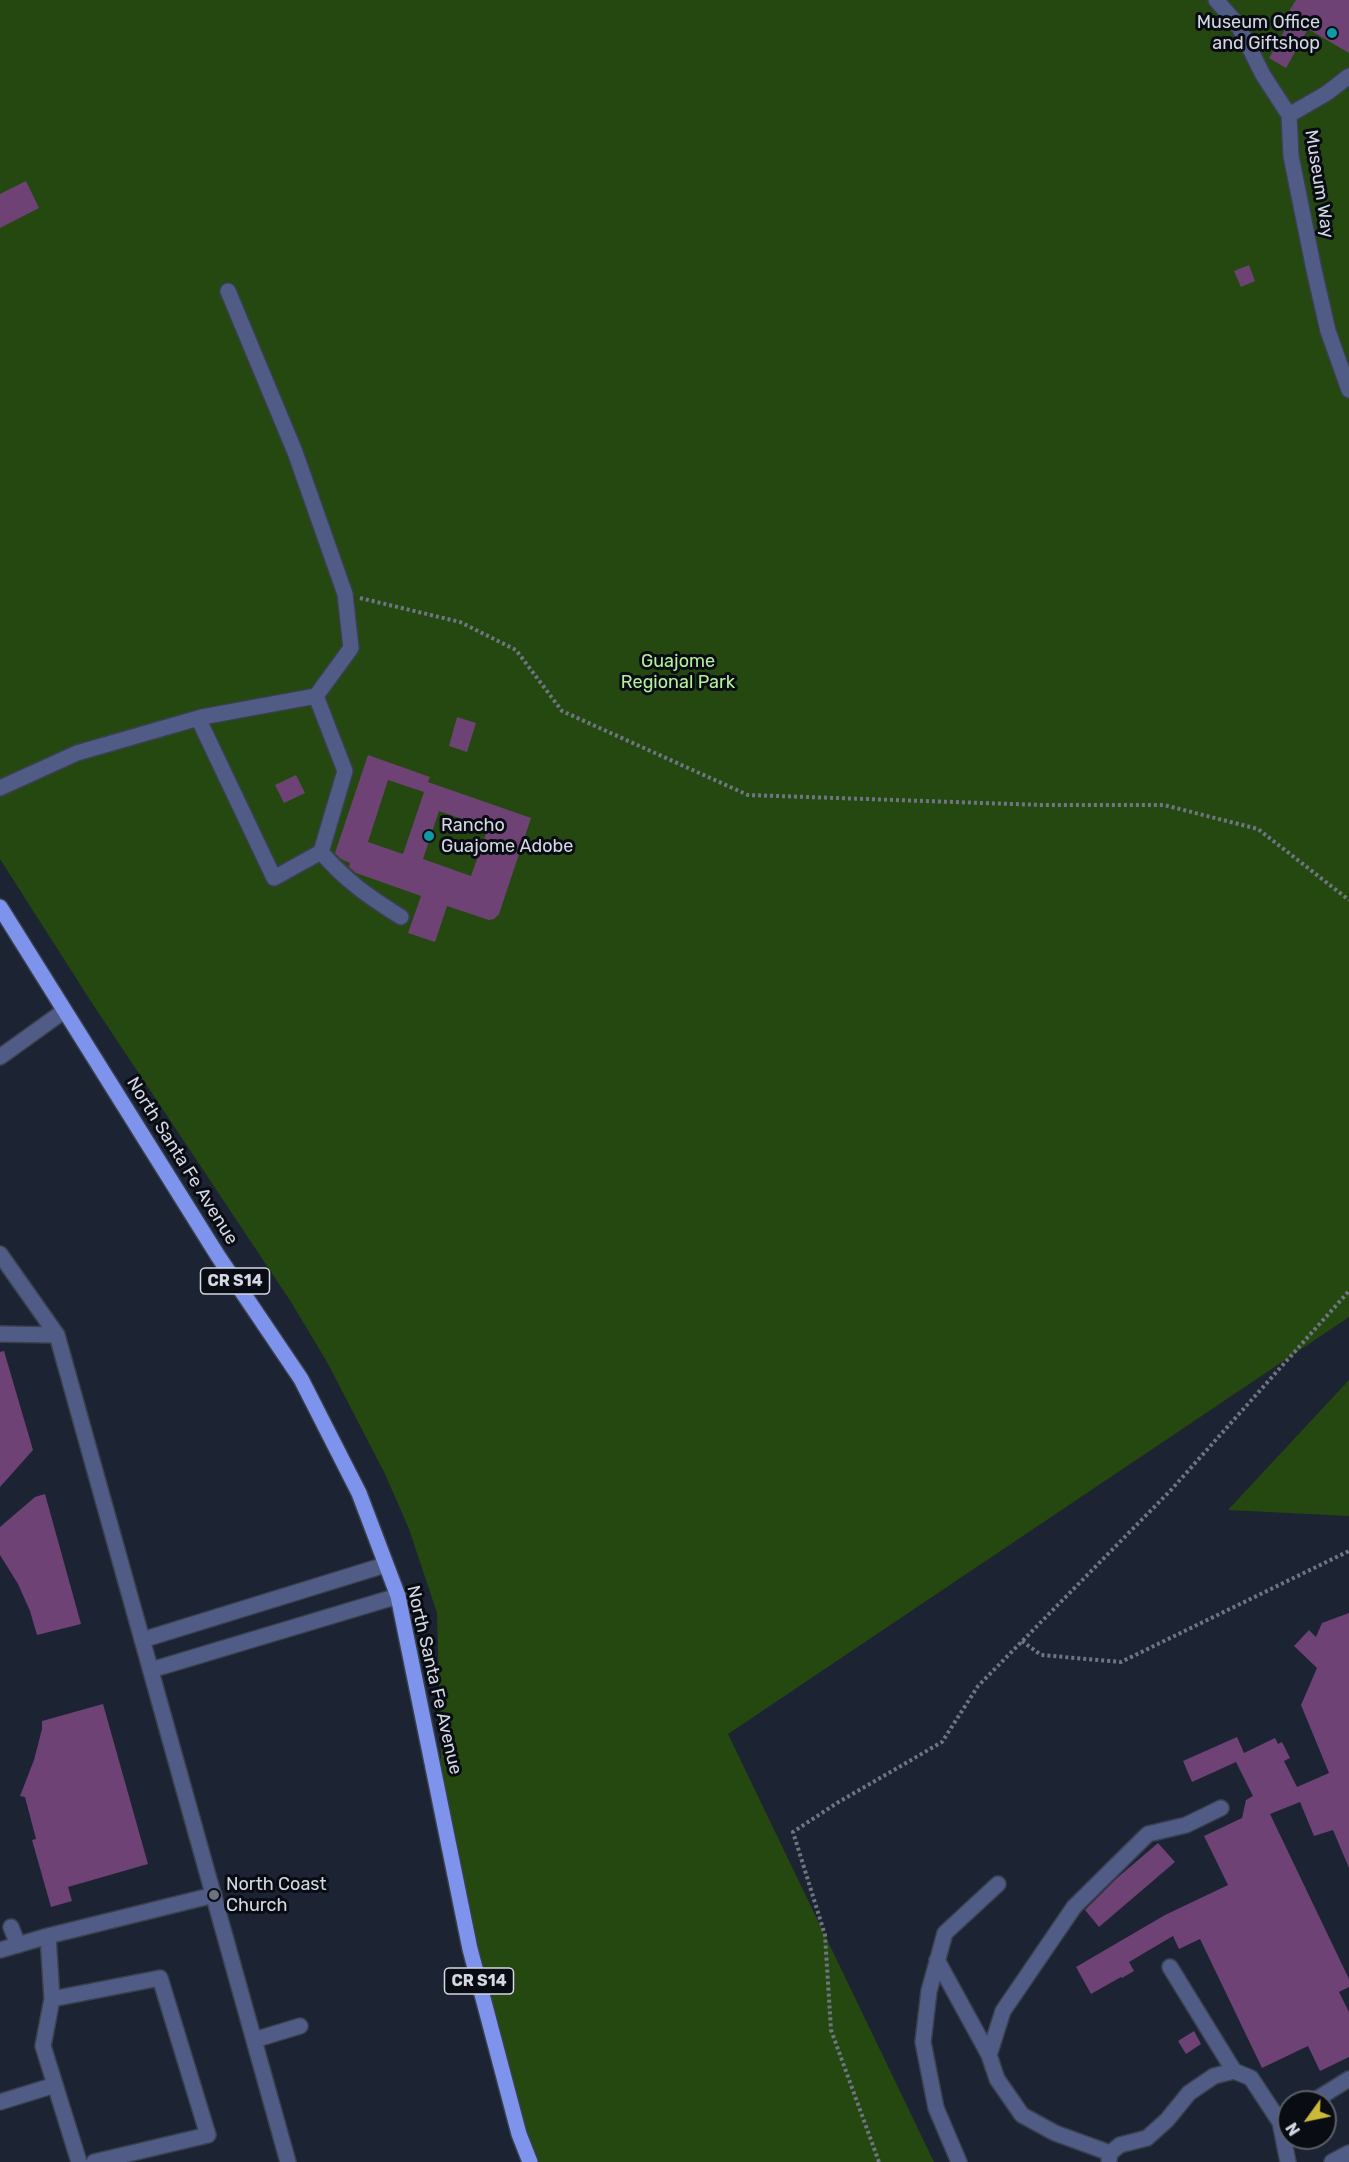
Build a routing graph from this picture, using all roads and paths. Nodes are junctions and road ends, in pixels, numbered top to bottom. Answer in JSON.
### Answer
{"nodes":[{"id":1,"x":1216,"y":0,"type":"edge"},
{"id":2,"x":1349,"y":76,"type":"edge"},
{"id":3,"x":1288,"y":115,"type":"junction"},
{"id":4,"x":228,"y":291,"type":"dead end"},
{"id":5,"x":1349,"y":390,"type":"edge"},
{"id":6,"x":345,"y":594,"type":"junction"},
{"id":7,"x":316,"y":696,"type":"junction"},
{"id":8,"x":198,"y":718,"type":"junction"},
{"id":9,"x":0,"y":788,"type":"edge"},
{"id":10,"x":321,"y":852,"type":"junction"},
{"id":11,"x":1349,"y":900,"type":"edge"},
{"id":12,"x":0,"y":907,"type":"edge"},
{"id":13,"x":401,"y":917,"type":"dead end"},
{"id":14,"x":64,"y":1011,"type":"junction"},
{"id":15,"x":0,"y":1057,"type":"edge"},
{"id":16,"x":0,"y":1254,"type":"edge"},
{"id":17,"x":1349,"y":1291,"type":"edge"},
{"id":18,"x":0,"y":1334,"type":"edge"},
{"id":19,"x":57,"y":1335,"type":"junction"},
{"id":20,"x":1349,"y":1551,"type":"edge"},
{"id":21,"x":385,"y":1565,"type":"junction"},
{"id":22,"x":398,"y":1596,"type":"junction"},
{"id":23,"x":142,"y":1640,"type":"junction"},
{"id":24,"x":1022,"y":1641,"type":"junction"},
{"id":25,"x":150,"y":1670,"type":"junction"},
{"id":26,"x":1221,"y":1808,"type":"dead end"},
{"id":27,"x":998,"y":1884,"type":"dead end"},
{"id":28,"x":214,"y":1895,"type":"junction"},
{"id":29,"x":11,"y":1927,"type":"dead end"},
{"id":30,"x":48,"y":1936,"type":"junction"},
{"id":31,"x":18,"y":1945,"type":"junction"},
{"id":32,"x":0,"y":1950,"type":"edge"},
{"id":33,"x":937,"y":1960,"type":"junction"},
{"id":34,"x":1170,"y":1967,"type":"dead end"},
{"id":35,"x":52,"y":1999,"type":"junction"},
{"id":36,"x":300,"y":2026,"type":"dead end"},
{"id":37,"x":254,"y":2040,"type":"junction"},
{"id":38,"x":989,"y":2055,"type":"junction"},
{"id":39,"x":1234,"y":2071,"type":"junction"},
{"id":40,"x":1349,"y":2079,"type":"edge"},
{"id":41,"x":55,"y":2085,"type":"junction"},
{"id":42,"x":1331,"y":2090,"type":"edge"},
{"id":43,"x":0,"y":2102,"type":"edge"},
{"id":44,"x":1277,"y":2110,"type":"edge"},
{"id":45,"x":1349,"y":2152,"type":"edge"},
{"id":46,"x":1110,"y":2157,"type":"edge"},
{"id":47,"x":79,"y":2162,"type":"edge"},
{"id":48,"x":94,"y":2162,"type":"edge"},
{"id":49,"x":288,"y":2162,"type":"edge"},
{"id":50,"x":530,"y":2162,"type":"edge"},
{"id":51,"x":879,"y":2162,"type":"edge"},
{"id":52,"x":959,"y":2162,"type":"edge"},
{"id":53,"x":1332,"y":2162,"type":"edge"}],
"edges":[{"from":1,"to":3,"type":"street","name":"Museum Way"},
{"from":2,"to":3,"type":"street"},
{"from":3,"to":5,"type":"street","name":"Museum Way"},
{"from":4,"to":6,"type":"street"},
{"from":6,"to":7,"type":"street"},
{"from":6,"to":11,"type":"path"},
{"from":7,"to":8,"type":"street"},
{"from":7,"to":10,"type":"street"},
{"from":8,"to":9,"type":"street"},
{"from":8,"to":10,"type":"street"},
{"from":10,"to":13,"type":"street"},
{"from":12,"to":14,"type":"main road","name":"North Santa Fe Avenue","number":"CR S14"},
{"from":14,"to":15,"type":"street"},
{"from":14,"to":21,"type":"main road","name":"North Santa Fe Avenue","number":"CR S14"},
{"from":16,"to":19,"type":"street"},
{"from":17,"to":24,"type":"path"},
{"from":18,"to":19,"type":"street"},
{"from":19,"to":23,"type":"street"},
{"from":20,"to":24,"type":"path"},
{"from":21,"to":22,"type":"main road","name":"North Santa Fe Avenue","number":"CR S14"},
{"from":21,"to":23,"type":"street"},
{"from":22,"to":25,"type":"street"},
{"from":22,"to":50,"type":"main road","name":"North Santa Fe Avenue","number":"CR S14"},
{"from":23,"to":25,"type":"street"},
{"from":24,"to":51,"type":"path"},
{"from":25,"to":28,"type":"street"},
{"from":26,"to":38,"type":"street"},
{"from":27,"to":33,"type":"street"},
{"from":28,"to":30,"type":"street"},
{"from":28,"to":37,"type":"street"},
{"from":29,"to":31,"type":"street"},
{"from":30,"to":31,"type":"street"},
{"from":30,"to":35,"type":"street"},
{"from":31,"to":32,"type":"street"},
{"from":33,"to":38,"type":"street"},
{"from":33,"to":52,"type":"street"},
{"from":34,"to":39,"type":"street"},
{"from":35,"to":41,"type":"street"},
{"from":35,"to":48,"type":"street"},
{"from":36,"to":37,"type":"street"},
{"from":37,"to":49,"type":"street"},
{"from":38,"to":46,"type":"street"},
{"from":39,"to":44,"type":"street"},
{"from":39,"to":46,"type":"street"},
{"from":40,"to":42,"type":"street"},
{"from":41,"to":43,"type":"street"},
{"from":41,"to":47,"type":"street"},
{"from":45,"to":53,"type":"street"}]}
